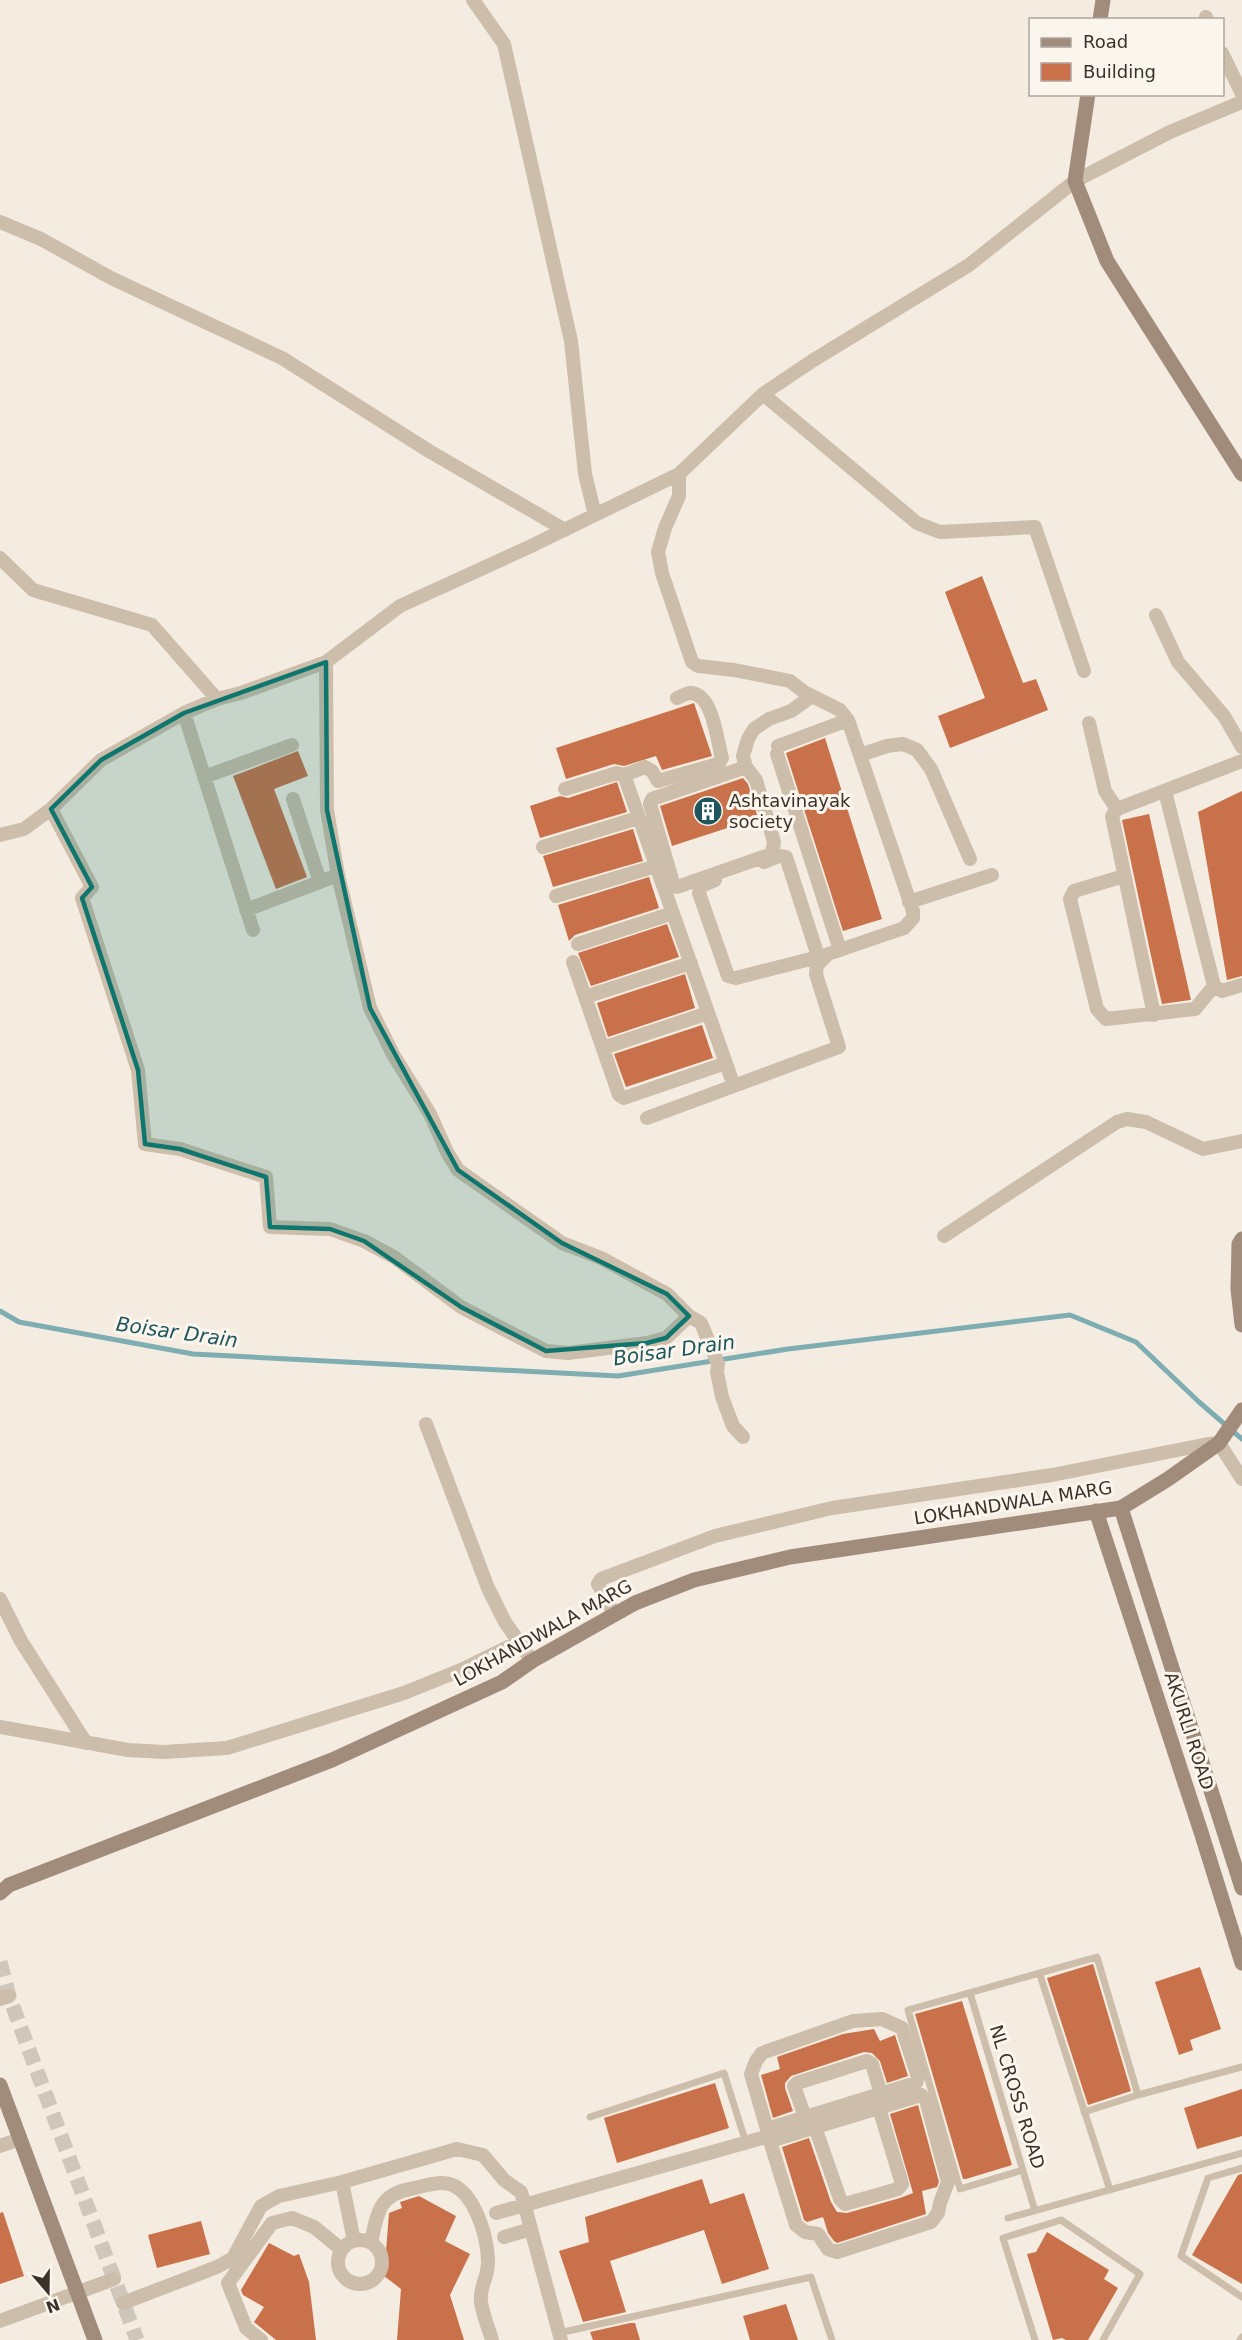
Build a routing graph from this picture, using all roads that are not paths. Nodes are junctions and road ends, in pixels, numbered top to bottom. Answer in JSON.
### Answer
{"nodes":[{"id":1,"x":473,"y":0,"type":"edge"},
{"id":2,"x":1103,"y":0,"type":"edge"},
{"id":3,"x":1100,"y":18,"type":"edge"},
{"id":4,"x":1224,"y":57,"type":"edge"},
{"id":5,"x":1242,"y":94,"type":"edge"},
{"id":6,"x":1088,"y":96,"type":"edge"},
{"id":7,"x":1242,"y":102,"type":"edge"},
{"id":8,"x":1075,"y":181,"type":"junction"},
{"id":9,"x":0,"y":222,"type":"edge"},
{"id":10,"x":763,"y":394,"type":"junction"},
{"id":11,"x":679,"y":474,"type":"junction"},
{"id":12,"x":1242,"y":474,"type":"edge"},
{"id":13,"x":595,"y":515,"type":"junction"},
{"id":14,"x":565,"y":530,"type":"junction"},
{"id":15,"x":0,"y":558,"type":"edge"},
{"id":16,"x":1156,"y":615,"type":"dead end"},
{"id":17,"x":326,"y":662,"type":"junction"},
{"id":18,"x":1084,"y":671,"type":"dead end"},
{"id":19,"x":812,"y":696,"type":"junction"},
{"id":20,"x":677,"y":698,"type":"dead end"},
{"id":21,"x":217,"y":699,"type":"junction"},
{"id":22,"x":184,"y":713,"type":"junction"},
{"id":23,"x":848,"y":720,"type":"junction"},
{"id":24,"x":1089,"y":723,"type":"dead end"},
{"id":25,"x":292,"y":745,"type":"dead end"},
{"id":26,"x":1242,"y":747,"type":"edge"},
{"id":27,"x":746,"y":748,"type":"junction"},
{"id":28,"x":860,"y":755,"type":"junction"},
{"id":29,"x":722,"y":758,"type":"junction"},
{"id":30,"x":1242,"y":761,"type":"edge"},
{"id":31,"x":746,"y":768,"type":"junction"},
{"id":32,"x":624,"y":775,"type":"junction"},
{"id":33,"x":204,"y":777,"type":"junction"},
{"id":34,"x":565,"y":789,"type":"dead end"},
{"id":35,"x":1165,"y":791,"type":"junction"},
{"id":36,"x":293,"y":799,"type":"dead end"},
{"id":37,"x":1117,"y":809,"type":"junction"},
{"id":38,"x":51,"y":810,"type":"junction"},
{"id":39,"x":638,"y":818,"type":"junction"},
{"id":40,"x":330,"y":829,"type":"junction"},
{"id":41,"x":0,"y":835,"type":"edge"},
{"id":42,"x":306,"y":838,"type":"junction"},
{"id":43,"x":543,"y":847,"type":"dead end"},
{"id":44,"x":970,"y":859,"type":"dead end"},
{"id":45,"x":656,"y":866,"type":"junction"},
{"id":46,"x":992,"y":874,"type":"dead end"},
{"id":47,"x":338,"y":875,"type":"junction"},
{"id":48,"x":1124,"y":876,"type":"junction"},
{"id":49,"x":320,"y":882,"type":"junction"},
{"id":50,"x":556,"y":896,"type":"dead end"},
{"id":51,"x":909,"y":902,"type":"junction"},
{"id":52,"x":246,"y":910,"type":"junction"},
{"id":53,"x":673,"y":913,"type":"junction"},
{"id":54,"x":253,"y":930,"type":"dead end"},
{"id":55,"x":578,"y":944,"type":"dead end"},
{"id":56,"x":828,"y":954,"type":"junction"},
{"id":57,"x":573,"y":962,"type":"dead end"},
{"id":58,"x":691,"y":963,"type":"junction"},
{"id":59,"x":1242,"y":985,"type":"edge"},
{"id":60,"x":1214,"y":986,"type":"junction"},
{"id":61,"x":585,"y":997,"type":"junction"},
{"id":62,"x":708,"y":1013,"type":"junction"},
{"id":63,"x":1154,"y":1015,"type":"junction"},
{"id":64,"x":603,"y":1048,"type":"junction"},
{"id":65,"x":726,"y":1063,"type":"junction"},
{"id":66,"x":734,"y":1086,"type":"junction"},
{"id":67,"x":647,"y":1118,"type":"dead end"},
{"id":68,"x":1242,"y":1141,"type":"edge"},
{"id":69,"x":944,"y":1236,"type":"dead end"},
{"id":70,"x":1242,"y":1239,"type":"edge"},
{"id":71,"x":695,"y":1319,"type":"junction"},
{"id":72,"x":1242,"y":1325,"type":"edge"},
{"id":73,"x":1240,"y":1414,"type":"edge"},
{"id":74,"x":426,"y":1424,"type":"dead end"},
{"id":75,"x":743,"y":1437,"type":"dead end"},
{"id":76,"x":1221,"y":1441,"type":"junction"},
{"id":77,"x":1242,"y":1479,"type":"edge"},
{"id":78,"x":1121,"y":1508,"type":"junction"},
{"id":79,"x":1096,"y":1511,"type":"junction"},
{"id":80,"x":0,"y":1599,"type":"edge"},
{"id":81,"x":614,"y":1614,"type":"junction"},
{"id":82,"x":518,"y":1642,"type":"junction"},
{"id":83,"x":532,"y":1661,"type":"junction"},
{"id":84,"x":0,"y":1727,"type":"edge"},
{"id":85,"x":86,"y":1743,"type":"junction"},
{"id":86,"x":1242,"y":1888,"type":"edge"},
{"id":87,"x":0,"y":1893,"type":"edge"},
{"id":88,"x":1242,"y":1963,"type":"edge"},
{"id":89,"x":1040,"y":1975,"type":"junction"},
{"id":90,"x":970,"y":1993,"type":"junction"},
{"id":91,"x":1242,"y":2067,"type":"edge"},
{"id":92,"x":0,"y":2085,"type":"edge"},
{"id":93,"x":1138,"y":2095,"type":"junction"},
{"id":94,"x":880,"y":2101,"type":"junction"},
{"id":95,"x":1083,"y":2112,"type":"junction"},
{"id":96,"x":590,"y":2117,"type":"dead end"},
{"id":97,"x":810,"y":2122,"type":"junction"},
{"id":98,"x":769,"y":2135,"type":"junction"},
{"id":99,"x":20,"y":2139,"type":"junction"},
{"id":100,"x":746,"y":2143,"type":"junction"},
{"id":101,"x":0,"y":2146,"type":"edge"},
{"id":102,"x":1242,"y":2153,"type":"edge"},
{"id":103,"x":1242,"y":2168,"type":"edge"},
{"id":104,"x":1023,"y":2170,"type":"junction"},
{"id":105,"x":342,"y":2182,"type":"junction"},
{"id":106,"x":1110,"y":2190,"type":"junction"},
{"id":107,"x":525,"y":2204,"type":"junction"},
{"id":108,"x":1035,"y":2211,"type":"junction"},
{"id":109,"x":496,"y":2213,"type":"dead end"},
{"id":110,"x":1008,"y":2218,"type":"dead end"},
{"id":111,"x":531,"y":2229,"type":"junction"},
{"id":112,"x":504,"y":2237,"type":"dead end"},
{"id":113,"x":354,"y":2241,"type":"junction"},
{"id":114,"x":371,"y":2243,"type":"junction"},
{"id":115,"x":341,"y":2249,"type":"junction"},
{"id":116,"x":114,"y":2278,"type":"dead end"},
{"id":117,"x":209,"y":2279,"type":"dead end"},
{"id":118,"x":182,"y":2280,"type":"junction"},
{"id":119,"x":76,"y":2294,"type":"junction"},
{"id":120,"x":1242,"y":2297,"type":"edge"},
{"id":121,"x":123,"y":2303,"type":"dead end"},
{"id":122,"x":0,"y":2321,"type":"edge"},
{"id":123,"x":560,"y":2337,"type":"edge"},
{"id":124,"x":95,"y":2340,"type":"edge"},
{"id":125,"x":261,"y":2340,"type":"edge"},
{"id":126,"x":492,"y":2340,"type":"edge"},
{"id":127,"x":832,"y":2340,"type":"edge"},
{"id":128,"x":1035,"y":2340,"type":"edge"},
{"id":129,"x":1103,"y":2340,"type":"edge"}],
"edges":[{"from":1,"to":13,"type":"street"},
{"from":2,"to":3,"type":"street"},
{"from":4,"to":5,"type":"street"},
{"from":6,"to":8,"type":"street"},
{"from":7,"to":8,"type":"street"},
{"from":8,"to":10,"type":"street"},
{"from":8,"to":12,"type":"street"},
{"from":9,"to":14,"type":"street"},
{"from":10,"to":11,"type":"street"},
{"from":10,"to":18,"type":"street"},
{"from":11,"to":13,"type":"street"},
{"from":11,"to":19,"type":"street"},
{"from":13,"to":14,"type":"street"},
{"from":14,"to":17,"type":"street"},
{"from":15,"to":21,"type":"street"},
{"from":16,"to":26,"type":"street"},
{"from":17,"to":21,"type":"street"},
{"from":17,"to":40,"type":"street"},
{"from":19,"to":23,"type":"street"},
{"from":19,"to":27,"type":"street"},
{"from":20,"to":29,"type":"street"},
{"from":21,"to":22,"type":"street"},
{"from":22,"to":33,"type":"street"},
{"from":22,"to":38,"type":"street"},
{"from":23,"to":28,"type":"street"},
{"from":23,"to":56,"type":"street"},
{"from":24,"to":37,"type":"street"},
{"from":25,"to":33,"type":"street"},
{"from":27,"to":29,"type":"street"},
{"from":27,"to":31,"type":"street"},
{"from":28,"to":44,"type":"street"},
{"from":28,"to":51,"type":"street"},
{"from":29,"to":32,"type":"street"},
{"from":30,"to":35,"type":"street"},
{"from":31,"to":31,"type":"street"},
{"from":32,"to":34,"type":"street"},
{"from":32,"to":39,"type":"street"},
{"from":33,"to":52,"type":"street"},
{"from":35,"to":37,"type":"street"},
{"from":35,"to":60,"type":"street"},
{"from":36,"to":42,"type":"street"},
{"from":37,"to":48,"type":"street"},
{"from":38,"to":41,"type":"street"},
{"from":38,"to":71,"type":"street"},
{"from":39,"to":43,"type":"street"},
{"from":39,"to":45,"type":"street"},
{"from":40,"to":42,"type":"street"},
{"from":40,"to":47,"type":"street"},
{"from":42,"to":49,"type":"street"},
{"from":45,"to":50,"type":"street"},
{"from":45,"to":53,"type":"street"},
{"from":46,"to":51,"type":"street"},
{"from":47,"to":49,"type":"street"},
{"from":47,"to":71,"type":"street"},
{"from":48,"to":63,"type":"street"},
{"from":48,"to":63,"type":"street"},
{"from":49,"to":52,"type":"street"},
{"from":51,"to":56,"type":"street"},
{"from":52,"to":54,"type":"street"},
{"from":53,"to":55,"type":"street"},
{"from":53,"to":58,"type":"street"},
{"from":56,"to":56,"type":"street"},
{"from":56,"to":66,"type":"street"},
{"from":57,"to":61,"type":"street"},
{"from":58,"to":61,"type":"street"},
{"from":58,"to":62,"type":"street"},
{"from":59,"to":60,"type":"street"},
{"from":60,"to":63,"type":"street"},
{"from":61,"to":64,"type":"street"},
{"from":62,"to":64,"type":"street"},
{"from":62,"to":65,"type":"street"},
{"from":64,"to":65,"type":"street"},
{"from":65,"to":66,"type":"street"},
{"from":66,"to":67,"type":"street"},
{"from":68,"to":69,"type":"street"},
{"from":70,"to":72,"type":"street"},
{"from":71,"to":75,"type":"street"},
{"from":73,"to":76,"type":"street","name":"LOKHANDWALA MARG"},
{"from":74,"to":82,"type":"street"},
{"from":76,"to":77,"type":"street"},
{"from":76,"to":78,"type":"street","name":"LOKHANDWALA MARG"},
{"from":76,"to":81,"type":"street"},
{"from":78,"to":79,"type":"street","name":"LOKHANDWALA MARG"},
{"from":78,"to":86,"type":"street","name":"AKURLI ROAD"},
{"from":79,"to":81,"type":"street","name":"LOKHANDWALA MARG"},
{"from":79,"to":88,"type":"street","name":"AKURLI ROAD"},
{"from":80,"to":85,"type":"street"},
{"from":81,"to":83,"type":"street","name":"LOKHANDWALA MARG"},
{"from":82,"to":83,"type":"street"},
{"from":82,"to":85,"type":"street"},
{"from":83,"to":87,"type":"street","name":"LOKHANDWALA MARG"},
{"from":84,"to":85,"type":"street"},
{"from":89,"to":90,"type":"lane"},
{"from":89,"to":93,"type":"lane"},
{"from":89,"to":95,"type":"lane"},
{"from":90,"to":104,"type":"lane","name":"NL CROSS ROAD"},
{"from":90,"to":104,"type":"lane"},
{"from":91,"to":93,"type":"lane"},
{"from":92,"to":99,"type":"street"},
{"from":93,"to":95,"type":"lane"},
{"from":94,"to":97,"type":"street"},
{"from":94,"to":97,"type":"street"},
{"from":94,"to":97,"type":"street"},
{"from":94,"to":98,"type":"street"},
{"from":94,"to":98,"type":"street"},
{"from":95,"to":106,"type":"lane"},
{"from":96,"to":100,"type":"lane"},
{"from":97,"to":98,"type":"street"},
{"from":98,"to":100,"type":"street"},
{"from":99,"to":101,"type":"street"},
{"from":99,"to":119,"type":"street"},
{"from":100,"to":107,"type":"street"},
{"from":102,"to":106,"type":"lane"},
{"from":103,"to":120,"type":"lane"},
{"from":104,"to":108,"type":"lane","name":"NL CROSS ROAD"},
{"from":105,"to":107,"type":"street"},
{"from":105,"to":113,"type":"street"},
{"from":105,"to":118,"type":"street"},
{"from":106,"to":108,"type":"lane"},
{"from":107,"to":109,"type":"street"},
{"from":107,"to":111,"type":"street"},
{"from":108,"to":110,"type":"lane"},
{"from":111,"to":112,"type":"street"},
{"from":111,"to":123,"type":"street"},
{"from":113,"to":114,"type":"street"},
{"from":113,"to":115,"type":"street"},
{"from":114,"to":115,"type":"street"},
{"from":114,"to":126,"type":"street"},
{"from":115,"to":125,"type":"street"},
{"from":116,"to":119,"type":"street"},
{"from":117,"to":118,"type":"street"},
{"from":118,"to":121,"type":"street"},
{"from":119,"to":122,"type":"street"},
{"from":119,"to":124,"type":"street"},
{"from":123,"to":127,"type":"lane"},
{"from":128,"to":129,"type":"lane"}]}
